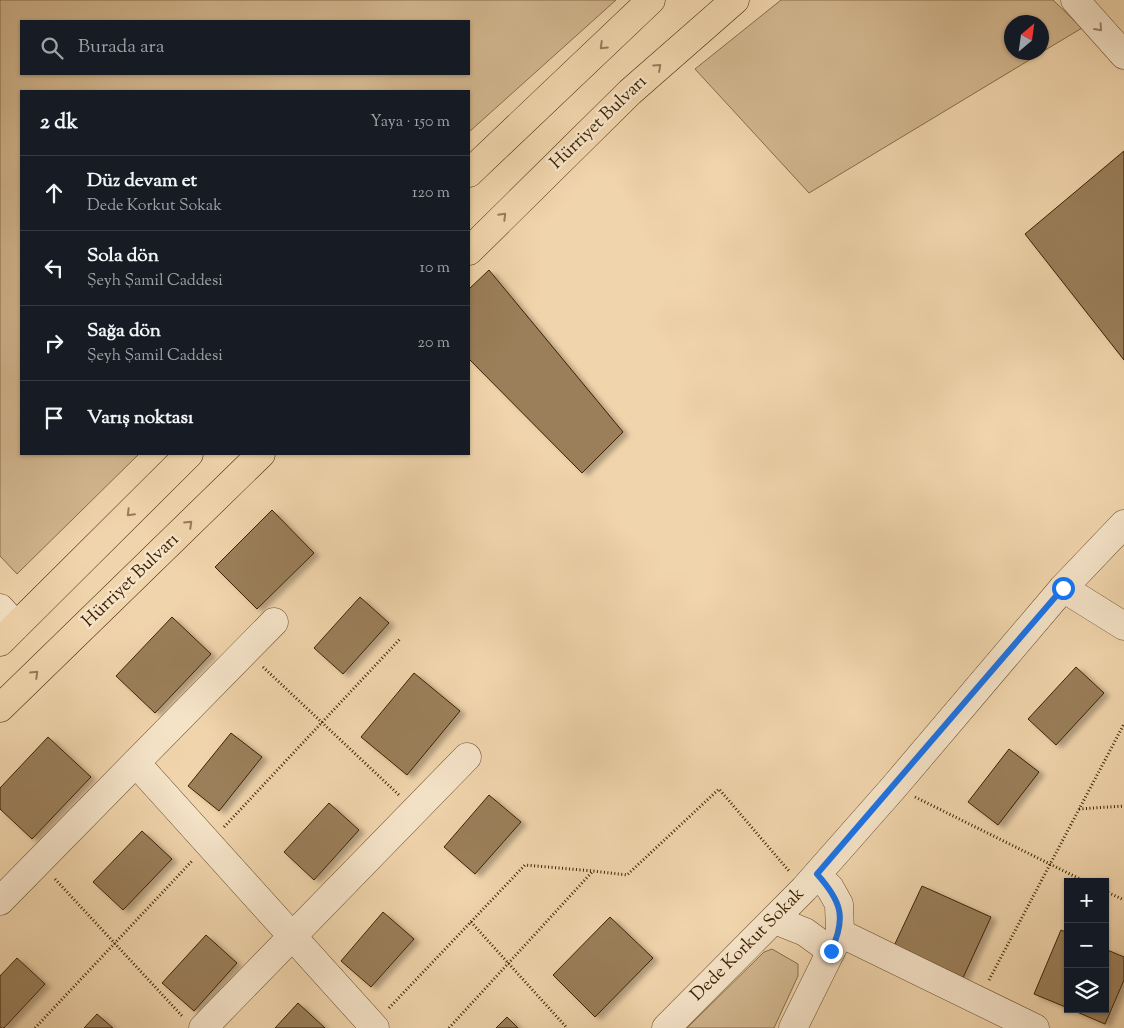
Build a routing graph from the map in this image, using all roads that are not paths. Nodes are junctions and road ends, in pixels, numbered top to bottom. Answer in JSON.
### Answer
{"nodes":[{"id":1,"x":651,"y":0,"type":"edge"},
{"id":2,"x":735,"y":0,"type":"edge"},
{"id":3,"x":1075,"y":0,"type":"edge"},
{"id":4,"x":1100,"y":0,"type":"edge"},
{"id":5,"x":1124,"y":27,"type":"edge"},
{"id":6,"x":1124,"y":55,"type":"edge"},
{"id":7,"x":470,"y":172,"type":"edge"},
{"id":8,"x":470,"y":249,"type":"edge"},
{"id":9,"x":188,"y":455,"type":"edge"},
{"id":10,"x":260,"y":455,"type":"edge"},
{"id":11,"x":1124,"y":524,"type":"edge"},
{"id":12,"x":1063,"y":588,"type":"junction"},
{"id":13,"x":274,"y":622,"type":"dead end"},
{"id":14,"x":1124,"y":626,"type":"edge"},
{"id":15,"x":4,"y":629,"type":"edge"},
{"id":16,"x":0,"y":708,"type":"edge"},
{"id":17,"x":467,"y":757,"type":"dead end"},
{"id":18,"x":136,"y":763,"type":"junction"},
{"id":19,"x":810,"y":882,"type":"junction"},
{"id":20,"x":0,"y":901,"type":"edge"},
{"id":21,"x":775,"y":920,"type":"junction"},
{"id":22,"x":292,"y":936,"type":"junction"},
{"id":23,"x":835,"y":942,"type":"junction"},
{"id":24,"x":195,"y":1024,"type":"edge"},
{"id":25,"x":374,"y":1026,"type":"edge"},
{"id":26,"x":666,"y":1028,"type":"edge"},
{"id":27,"x":793,"y":1028,"type":"edge"},
{"id":28,"x":1035,"y":1028,"type":"edge"}],
"edges":[{"from":1,"to":7,"type":"main road","one_way":true},
{"from":8,"to":2,"type":"main road","name":"Hürriyet Bulvarı","one_way":true},
{"from":3,"to":6,"type":"street","one_way":true},
{"from":4,"to":5,"type":"street"},
{"from":9,"to":15,"type":"main road","one_way":true},
{"from":16,"to":10,"type":"main road","name":"Hürriyet Bulvarı","one_way":true},
{"from":11,"to":12,"type":"street","name":"Dede Korkut Sokak"},
{"from":12,"to":14,"type":"street"},
{"from":12,"to":19,"type":"street","name":"Dede Korkut Sokak"},
{"from":13,"to":18,"type":"street"},
{"from":17,"to":22,"type":"street"},
{"from":18,"to":20,"type":"street"},
{"from":18,"to":22,"type":"street"},
{"from":19,"to":21,"type":"street","name":"Dede Korkut Sokak"},
{"from":19,"to":23,"type":"street"},
{"from":21,"to":23,"type":"street"},
{"from":21,"to":26,"type":"street","name":"Dede Korkut Sokak"},
{"from":22,"to":24,"type":"street"},
{"from":22,"to":25,"type":"street"},
{"from":23,"to":27,"type":"street"},
{"from":23,"to":28,"type":"street"}]}
